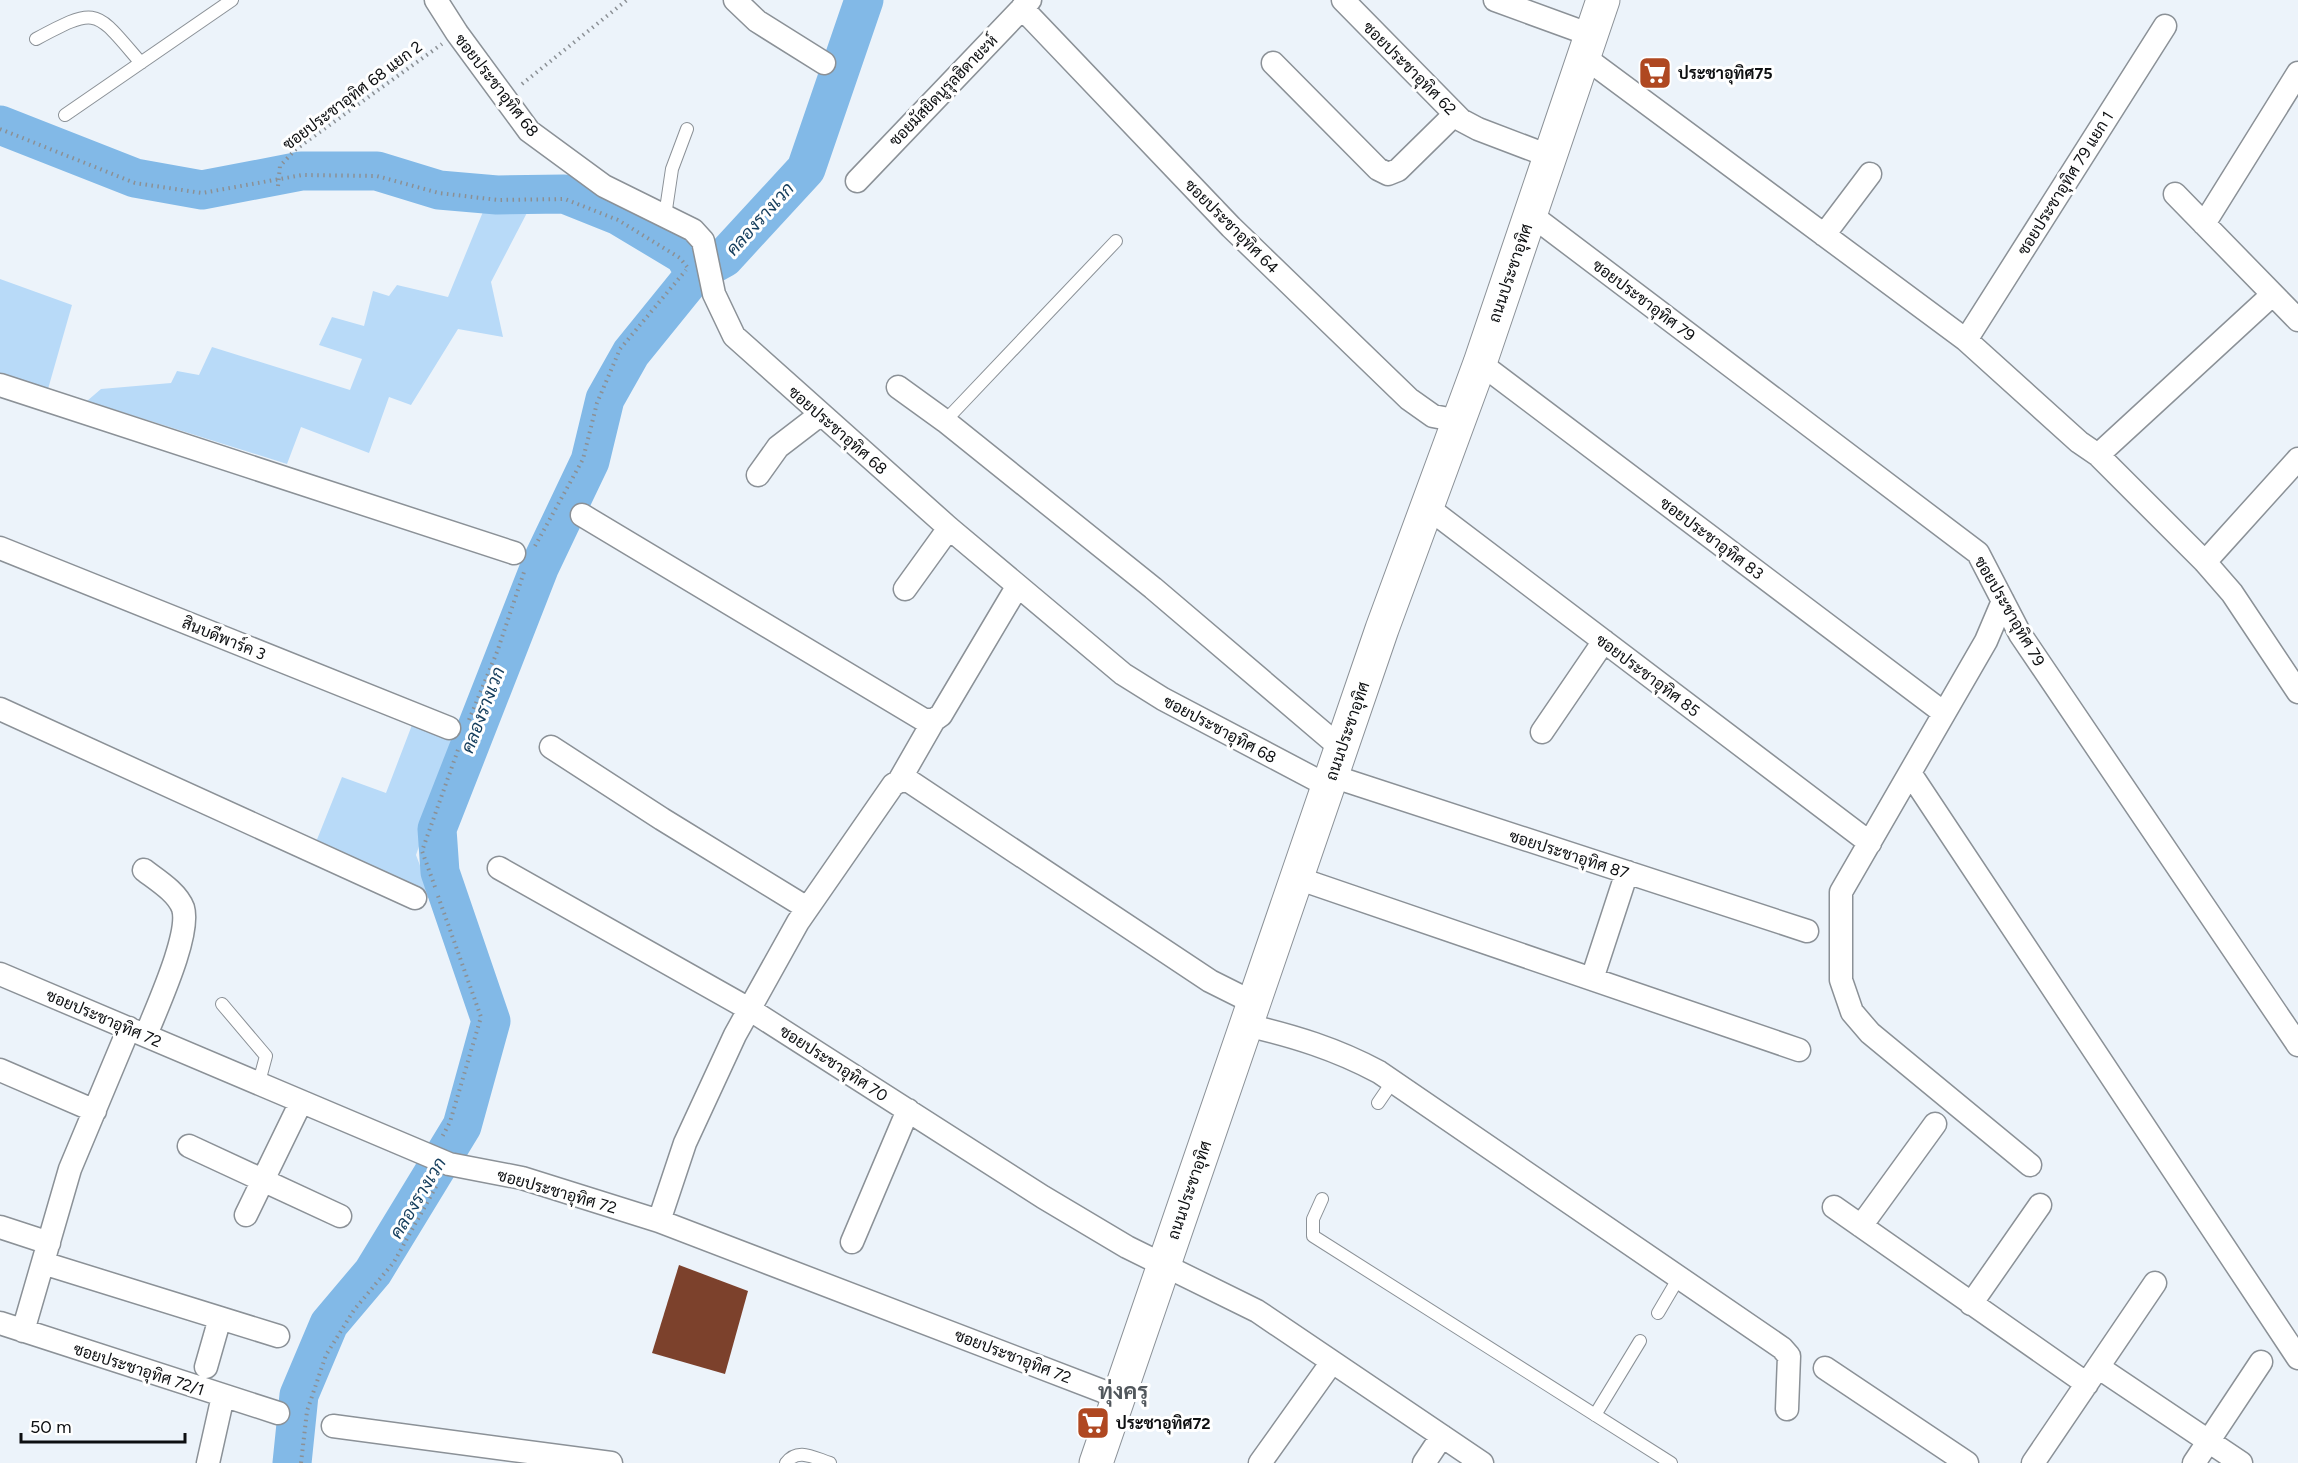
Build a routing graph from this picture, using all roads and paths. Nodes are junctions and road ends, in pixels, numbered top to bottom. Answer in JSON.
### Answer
{"nodes":[{"id":1,"x":232,"y":0,"type":"edge"},
{"id":2,"x":436,"y":0,"type":"edge"},
{"id":3,"x":627,"y":0,"type":"edge"},
{"id":4,"x":735,"y":0,"type":"edge"},
{"id":5,"x":1343,"y":0,"type":"edge"},
{"id":6,"x":1495,"y":0,"type":"edge"},
{"id":7,"x":1603,"y":0,"type":"edge"},
{"id":8,"x":1026,"y":4,"type":"edge"},
{"id":9,"x":2165,"y":26,"type":"dead end"},
{"id":10,"x":457,"y":33,"type":"junction"},
{"id":11,"x":36,"y":39,"type":"dead end"},
{"id":12,"x":1587,"y":46,"type":"junction"},
{"id":13,"x":141,"y":63,"type":"junction"},
{"id":14,"x":824,"y":63,"type":"dead end"},
{"id":15,"x":1273,"y":63,"type":"dead end"},
{"id":16,"x":2298,"y":73,"type":"edge"},
{"id":17,"x":505,"y":97,"type":"junction"},
{"id":18,"x":1455,"y":114,"type":"junction"},
{"id":19,"x":64,"y":116,"type":"dead end"},
{"id":20,"x":0,"y":129,"type":"edge"},
{"id":21,"x":687,"y":129,"type":"dead end"},
{"id":22,"x":1550,"y":156,"type":"junction"},
{"id":23,"x":1870,"y":174,"type":"dead end"},
{"id":24,"x":857,"y":181,"type":"dead end"},
{"id":25,"x":278,"y":186,"type":"dead end"},
{"id":26,"x":2175,"y":194,"type":"dead end"},
{"id":27,"x":1530,"y":214,"type":"junction"},
{"id":28,"x":665,"y":216,"type":"junction"},
{"id":29,"x":2204,"y":224,"type":"junction"},
{"id":30,"x":1824,"y":235,"type":"junction"},
{"id":31,"x":1116,"y":241,"type":"dead end"},
{"id":32,"x":693,"y":265,"type":"dead end"},
{"id":33,"x":688,"y":268,"type":"junction"},
{"id":34,"x":2272,"y":295,"type":"junction"},
{"id":35,"x":2298,"y":320,"type":"edge"},
{"id":36,"x":1966,"y":340,"type":"junction"},
{"id":37,"x":1480,"y":363,"type":"junction"},
{"id":38,"x":0,"y":385,"type":"edge"},
{"id":39,"x":898,"y":387,"type":"dead end"},
{"id":40,"x":821,"y":414,"type":"junction"},
{"id":41,"x":945,"y":421,"type":"junction"},
{"id":42,"x":1459,"y":421,"type":"junction"},
{"id":43,"x":2098,"y":455,"type":"junction"},
{"id":44,"x":2298,"y":459,"type":"edge"},
{"id":45,"x":758,"y":476,"type":"dead end"},
{"id":46,"x":1427,"y":507,"type":"junction"},
{"id":47,"x":582,"y":515,"type":"dead end"},
{"id":48,"x":949,"y":528,"type":"junction"},
{"id":49,"x":0,"y":548,"type":"edge"},
{"id":50,"x":524,"y":556,"type":"junction"},
{"id":51,"x":2205,"y":562,"type":"junction"},
{"id":52,"x":1017,"y":587,"type":"junction"},
{"id":53,"x":905,"y":589,"type":"dead end"},
{"id":54,"x":2003,"y":601,"type":"junction"},
{"id":55,"x":1604,"y":641,"type":"junction"},
{"id":56,"x":2296,"y":685,"type":"edge"},
{"id":57,"x":0,"y":709,"type":"edge"},
{"id":58,"x":1944,"y":714,"type":"junction"},
{"id":59,"x":934,"y":720,"type":"junction"},
{"id":60,"x":459,"y":732,"type":"junction"},
{"id":61,"x":1542,"y":732,"type":"dead end"},
{"id":62,"x":551,"y":747,"type":"dead end"},
{"id":63,"x":1334,"y":770,"type":"junction"},
{"id":64,"x":1910,"y":773,"type":"junction"},
{"id":65,"x":899,"y":781,"type":"junction"},
{"id":66,"x":1870,"y":843,"type":"junction"},
{"id":67,"x":499,"y":868,"type":"dead end"},
{"id":68,"x":144,"y":870,"type":"dead end"},
{"id":69,"x":1627,"y":872,"type":"junction"},
{"id":70,"x":1297,"y":878,"type":"junction"},
{"id":71,"x":416,"y":898,"type":"dead end"},
{"id":72,"x":807,"y":908,"type":"junction"},
{"id":73,"x":1807,"y":931,"type":"dead end"},
{"id":74,"x":0,"y":974,"type":"edge"},
{"id":75,"x":1592,"y":978,"type":"junction"},
{"id":76,"x":222,"y":1004,"type":"dead end"},
{"id":77,"x":749,"y":1009,"type":"junction"},
{"id":78,"x":1250,"y":1014,"type":"junction"},
{"id":79,"x":138,"y":1032,"type":"junction"},
{"id":80,"x":2298,"y":1045,"type":"edge"},
{"id":81,"x":1799,"y":1050,"type":"dead end"},
{"id":82,"x":0,"y":1070,"type":"edge"},
{"id":83,"x":1393,"y":1081,"type":"junction"},
{"id":84,"x":259,"y":1082,"type":"junction"},
{"id":85,"x":301,"y":1102,"type":"junction"},
{"id":86,"x":1378,"y":1104,"type":"dead end"},
{"id":87,"x":908,"y":1110,"type":"junction"},
{"id":88,"x":95,"y":1111,"type":"junction"},
{"id":89,"x":1935,"y":1124,"type":"dead end"},
{"id":90,"x":189,"y":1146,"type":"dead end"},
{"id":91,"x":433,"y":1157,"type":"junction"},
{"id":92,"x":2030,"y":1165,"type":"dead end"},
{"id":93,"x":263,"y":1180,"type":"junction"},
{"id":94,"x":1322,"y":1199,"type":"dead end"},
{"id":95,"x":2040,"y":1205,"type":"dead end"},
{"id":96,"x":1833,"y":1207,"type":"dead end"},
{"id":97,"x":246,"y":1215,"type":"dead end"},
{"id":98,"x":340,"y":1216,"type":"dead end"},
{"id":99,"x":659,"y":1221,"type":"junction"},
{"id":100,"x":1861,"y":1226,"type":"junction"},
{"id":101,"x":0,"y":1227,"type":"edge"},
{"id":102,"x":852,"y":1242,"type":"dead end"},
{"id":103,"x":46,"y":1253,"type":"junction"},
{"id":104,"x":1163,"y":1265,"type":"junction"},
{"id":105,"x":1678,"y":1279,"type":"junction"},
{"id":106,"x":2155,"y":1283,"type":"dead end"},
{"id":107,"x":1971,"y":1304,"type":"junction"},
{"id":108,"x":1658,"y":1312,"type":"dead end"},
{"id":109,"x":220,"y":1318,"type":"junction"},
{"id":110,"x":0,"y":1323,"type":"edge"},
{"id":111,"x":23,"y":1331,"type":"junction"},
{"id":112,"x":278,"y":1336,"type":"dead end"},
{"id":113,"x":1640,"y":1341,"type":"dead end"},
{"id":114,"x":2298,"y":1358,"type":"edge"},
{"id":115,"x":1332,"y":1362,"type":"junction"},
{"id":116,"x":2261,"y":1362,"type":"dead end"},
{"id":117,"x":206,"y":1367,"type":"dead end"},
{"id":118,"x":1824,"y":1368,"type":"dead end"},
{"id":119,"x":2092,"y":1376,"type":"junction"},
{"id":120,"x":223,"y":1396,"type":"junction"},
{"id":121,"x":1118,"y":1397,"type":"junction"},
{"id":122,"x":1787,"y":1409,"type":"dead end"},
{"id":123,"x":278,"y":1413,"type":"dead end"},
{"id":124,"x":1595,"y":1415,"type":"junction"},
{"id":125,"x":333,"y":1426,"type":"dead end"},
{"id":126,"x":1442,"y":1436,"type":"junction"},
{"id":127,"x":2208,"y":1441,"type":"junction"},
{"id":128,"x":515,"y":1456,"type":"edge"},
{"id":129,"x":208,"y":1463,"type":"edge"},
{"id":130,"x":301,"y":1463,"type":"edge"},
{"id":131,"x":611,"y":1463,"type":"edge"},
{"id":132,"x":786,"y":1463,"type":"edge"},
{"id":133,"x":830,"y":1463,"type":"edge"},
{"id":134,"x":1096,"y":1463,"type":"edge"},
{"id":135,"x":1260,"y":1463,"type":"edge"},
{"id":136,"x":1424,"y":1463,"type":"edge"},
{"id":137,"x":1482,"y":1463,"type":"edge"},
{"id":138,"x":1671,"y":1463,"type":"edge"},
{"id":139,"x":1967,"y":1463,"type":"edge"},
{"id":140,"x":2033,"y":1463,"type":"edge"},
{"id":141,"x":2194,"y":1463,"type":"edge"},
{"id":142,"x":2241,"y":1463,"type":"edge"}],
"edges":[{"from":1,"to":13,"type":"lane"},
{"from":2,"to":10,"type":"street","name":"ซอยประชาอุทิศ 68"},
{"from":3,"to":17,"type":"path"},
{"from":4,"to":14,"type":"street"},
{"from":5,"to":18,"type":"street","name":"ซอยประชาอุทิศ 62"},
{"from":6,"to":12,"type":"street"},
{"from":7,"to":12,"type":"main road","name":"ถนนประชาอุทิศ"},
{"from":8,"to":24,"type":"street","name":"ซอยมัสยิดนูรุลฮิดายะห์"},
{"from":8,"to":42,"type":"street","name":"ซอยประชาอุทิศ 64"},
{"from":9,"to":36,"type":"street","name":"ซอยประชาอุทิศ 79 แยก 1"},
{"from":10,"to":17,"type":"street","name":"ซอยประชาอุทิศ 68"},
{"from":10,"to":25,"type":"path","name":"ซอยประชาอุทิศ 68 แยก 2"},
{"from":11,"to":13,"type":"lane"},
{"from":12,"to":22,"type":"main road","name":"ถนนประชาอุทิศ"},
{"from":12,"to":30,"type":"street"},
{"from":13,"to":19,"type":"lane"},
{"from":15,"to":18,"type":"street"},
{"from":16,"to":29,"type":"street"},
{"from":17,"to":28,"type":"street","name":"ซอยประชาอุทิศ 68"},
{"from":18,"to":22,"type":"street","name":"ซอยประชาอุทิศ 62"},
{"from":20,"to":33,"type":"path","bridge":true},
{"from":21,"to":28,"type":"lane"},
{"from":22,"to":27,"type":"main road","name":"ถนนประชาอุทิศ"},
{"from":23,"to":30,"type":"street"},
{"from":26,"to":29,"type":"street"},
{"from":27,"to":37,"type":"main road","name":"ถนนประชาอุทิศ"},
{"from":27,"to":54,"type":"street","name":"ซอยประชาอุทิศ 79"},
{"from":28,"to":40,"type":"street","name":"ซอยประชาอุทิศ 68"},
{"from":29,"to":34,"type":"street"},
{"from":30,"to":36,"type":"street"},
{"from":31,"to":41,"type":"lane"},
{"from":32,"to":33,"type":"path","bridge":true},
{"from":33,"to":50,"type":"path"},
{"from":34,"to":35,"type":"street"},
{"from":34,"to":43,"type":"street"},
{"from":36,"to":43,"type":"street"},
{"from":37,"to":42,"type":"main road","name":"ถนนประชาอุทิศ"},
{"from":37,"to":58,"type":"street","name":"ซอยประชาอุทิศ 83"},
{"from":38,"to":50,"type":"street"},
{"from":39,"to":41,"type":"street"},
{"from":40,"to":45,"type":"street"},
{"from":40,"to":48,"type":"street","name":"ซอยประชาอุทิศ 68"},
{"from":41,"to":63,"type":"street"},
{"from":42,"to":46,"type":"main road","name":"ถนนประชาอุทิศ"},
{"from":43,"to":51,"type":"street"},
{"from":44,"to":51,"type":"street"},
{"from":46,"to":55,"type":"street","name":"ซอยประชาอุทิศ 85"},
{"from":46,"to":63,"type":"main road","name":"ถนนประชาอุทิศ"},
{"from":47,"to":59,"type":"street"},
{"from":48,"to":52,"type":"street","name":"ซอยประชาอุทิศ 68"},
{"from":48,"to":53,"type":"street"},
{"from":49,"to":60,"type":"street","name":"สินบดีพาร์ค 3"},
{"from":50,"to":60,"type":"path"},
{"from":51,"to":56,"type":"street"},
{"from":52,"to":59,"type":"street"},
{"from":52,"to":63,"type":"street","name":"ซอยประชาอุทิศ 68"},
{"from":54,"to":58,"type":"street"},
{"from":54,"to":80,"type":"street","name":"ซอยประชาอุทิศ 79"},
{"from":55,"to":61,"type":"street"},
{"from":55,"to":66,"type":"street","name":"ซอยประชาอุทิศ 85"},
{"from":57,"to":71,"type":"street"},
{"from":58,"to":64,"type":"street"},
{"from":59,"to":65,"type":"street"},
{"from":60,"to":91,"type":"path"},
{"from":62,"to":72,"type":"street"},
{"from":63,"to":69,"type":"street","name":"ซอยประชาอุทิศ 87"},
{"from":63,"to":70,"type":"main road","name":"ถนนประชาอุทิศ"},
{"from":64,"to":66,"type":"street"},
{"from":64,"to":114,"type":"street"},
{"from":65,"to":72,"type":"street"},
{"from":65,"to":78,"type":"street"},
{"from":66,"to":92,"type":"street"},
{"from":67,"to":77,"type":"street","name":"ซอยประชาอุทิศ 70"},
{"from":68,"to":79,"type":"street"},
{"from":69,"to":73,"type":"street","name":"ซอยประชาอุทิศ 87"},
{"from":69,"to":75,"type":"street"},
{"from":70,"to":75,"type":"street"},
{"from":70,"to":78,"type":"main road","name":"ถนนประชาอุทิศ"},
{"from":72,"to":77,"type":"street"},
{"from":74,"to":79,"type":"street","name":"ซอยประชาอุทิศ 72"},
{"from":75,"to":81,"type":"street"},
{"from":76,"to":84,"type":"lane"},
{"from":77,"to":87,"type":"street","name":"ซอยประชาอุทิศ 70"},
{"from":77,"to":99,"type":"street"},
{"from":78,"to":83,"type":"street"},
{"from":78,"to":104,"type":"main road","name":"ถนนประชาอุทิศ"},
{"from":79,"to":84,"type":"street","name":"ซอยประชาอุทิศ 72"},
{"from":79,"to":88,"type":"street"},
{"from":82,"to":88,"type":"street"},
{"from":83,"to":86,"type":"lane"},
{"from":83,"to":105,"type":"street"},
{"from":84,"to":85,"type":"street","name":"ซอยประชาอุทิศ 72"},
{"from":85,"to":91,"type":"street","name":"ซอยประชาอุทิศ 72"},
{"from":85,"to":93,"type":"street"},
{"from":87,"to":102,"type":"street"},
{"from":87,"to":104,"type":"street","name":"ซอยประชาอุทิศ 70"},
{"from":88,"to":103,"type":"street"},
{"from":89,"to":100,"type":"street"},
{"from":90,"to":93,"type":"street"},
{"from":91,"to":99,"type":"street","name":"ซอยประชาอุทิศ 72"},
{"from":91,"to":130,"type":"path"},
{"from":93,"to":97,"type":"street"},
{"from":93,"to":98,"type":"street"},
{"from":94,"to":124,"type":"lane"},
{"from":95,"to":107,"type":"street"},
{"from":96,"to":100,"type":"street"},
{"from":99,"to":121,"type":"street","name":"ซอยประชาอุทิศ 72"},
{"from":100,"to":107,"type":"street"},
{"from":101,"to":103,"type":"street"},
{"from":103,"to":109,"type":"street"},
{"from":103,"to":111,"type":"street"},
{"from":104,"to":115,"type":"street","name":"ซอยประชาอุทิศ 70"},
{"from":104,"to":121,"type":"main road","name":"ถนนประชาอุทิศ"},
{"from":105,"to":108,"type":"lane"},
{"from":105,"to":122,"type":"street"},
{"from":106,"to":119,"type":"street"},
{"from":107,"to":119,"type":"street"},
{"from":109,"to":112,"type":"street"},
{"from":109,"to":117,"type":"street"},
{"from":110,"to":111,"type":"street","name":"ซอยประชาอุทิศ 72/1"},
{"from":111,"to":120,"type":"street","name":"ซอยประชาอุทิศ 72/1"},
{"from":113,"to":124,"type":"lane"},
{"from":115,"to":126,"type":"street","name":"ซอยประชาอุทิศ 70"},
{"from":115,"to":135,"type":"street"},
{"from":116,"to":127,"type":"street"},
{"from":118,"to":139,"type":"street"},
{"from":119,"to":127,"type":"street"},
{"from":119,"to":140,"type":"street"},
{"from":120,"to":123,"type":"street","name":"ซอยประชาอุทิศ 72/1"},
{"from":120,"to":129,"type":"street"},
{"from":121,"to":134,"type":"main road","name":"ถนนประชาอุทิศ"},
{"from":124,"to":138,"type":"lane"},
{"from":125,"to":128,"type":"street"},
{"from":126,"to":136,"type":"street"},
{"from":126,"to":137,"type":"street","name":"ซอยประชาอุทิศ 70"},
{"from":127,"to":141,"type":"street"},
{"from":127,"to":142,"type":"street"},
{"from":128,"to":131,"type":"street"},
{"from":132,"to":133,"type":"lane"}]}
